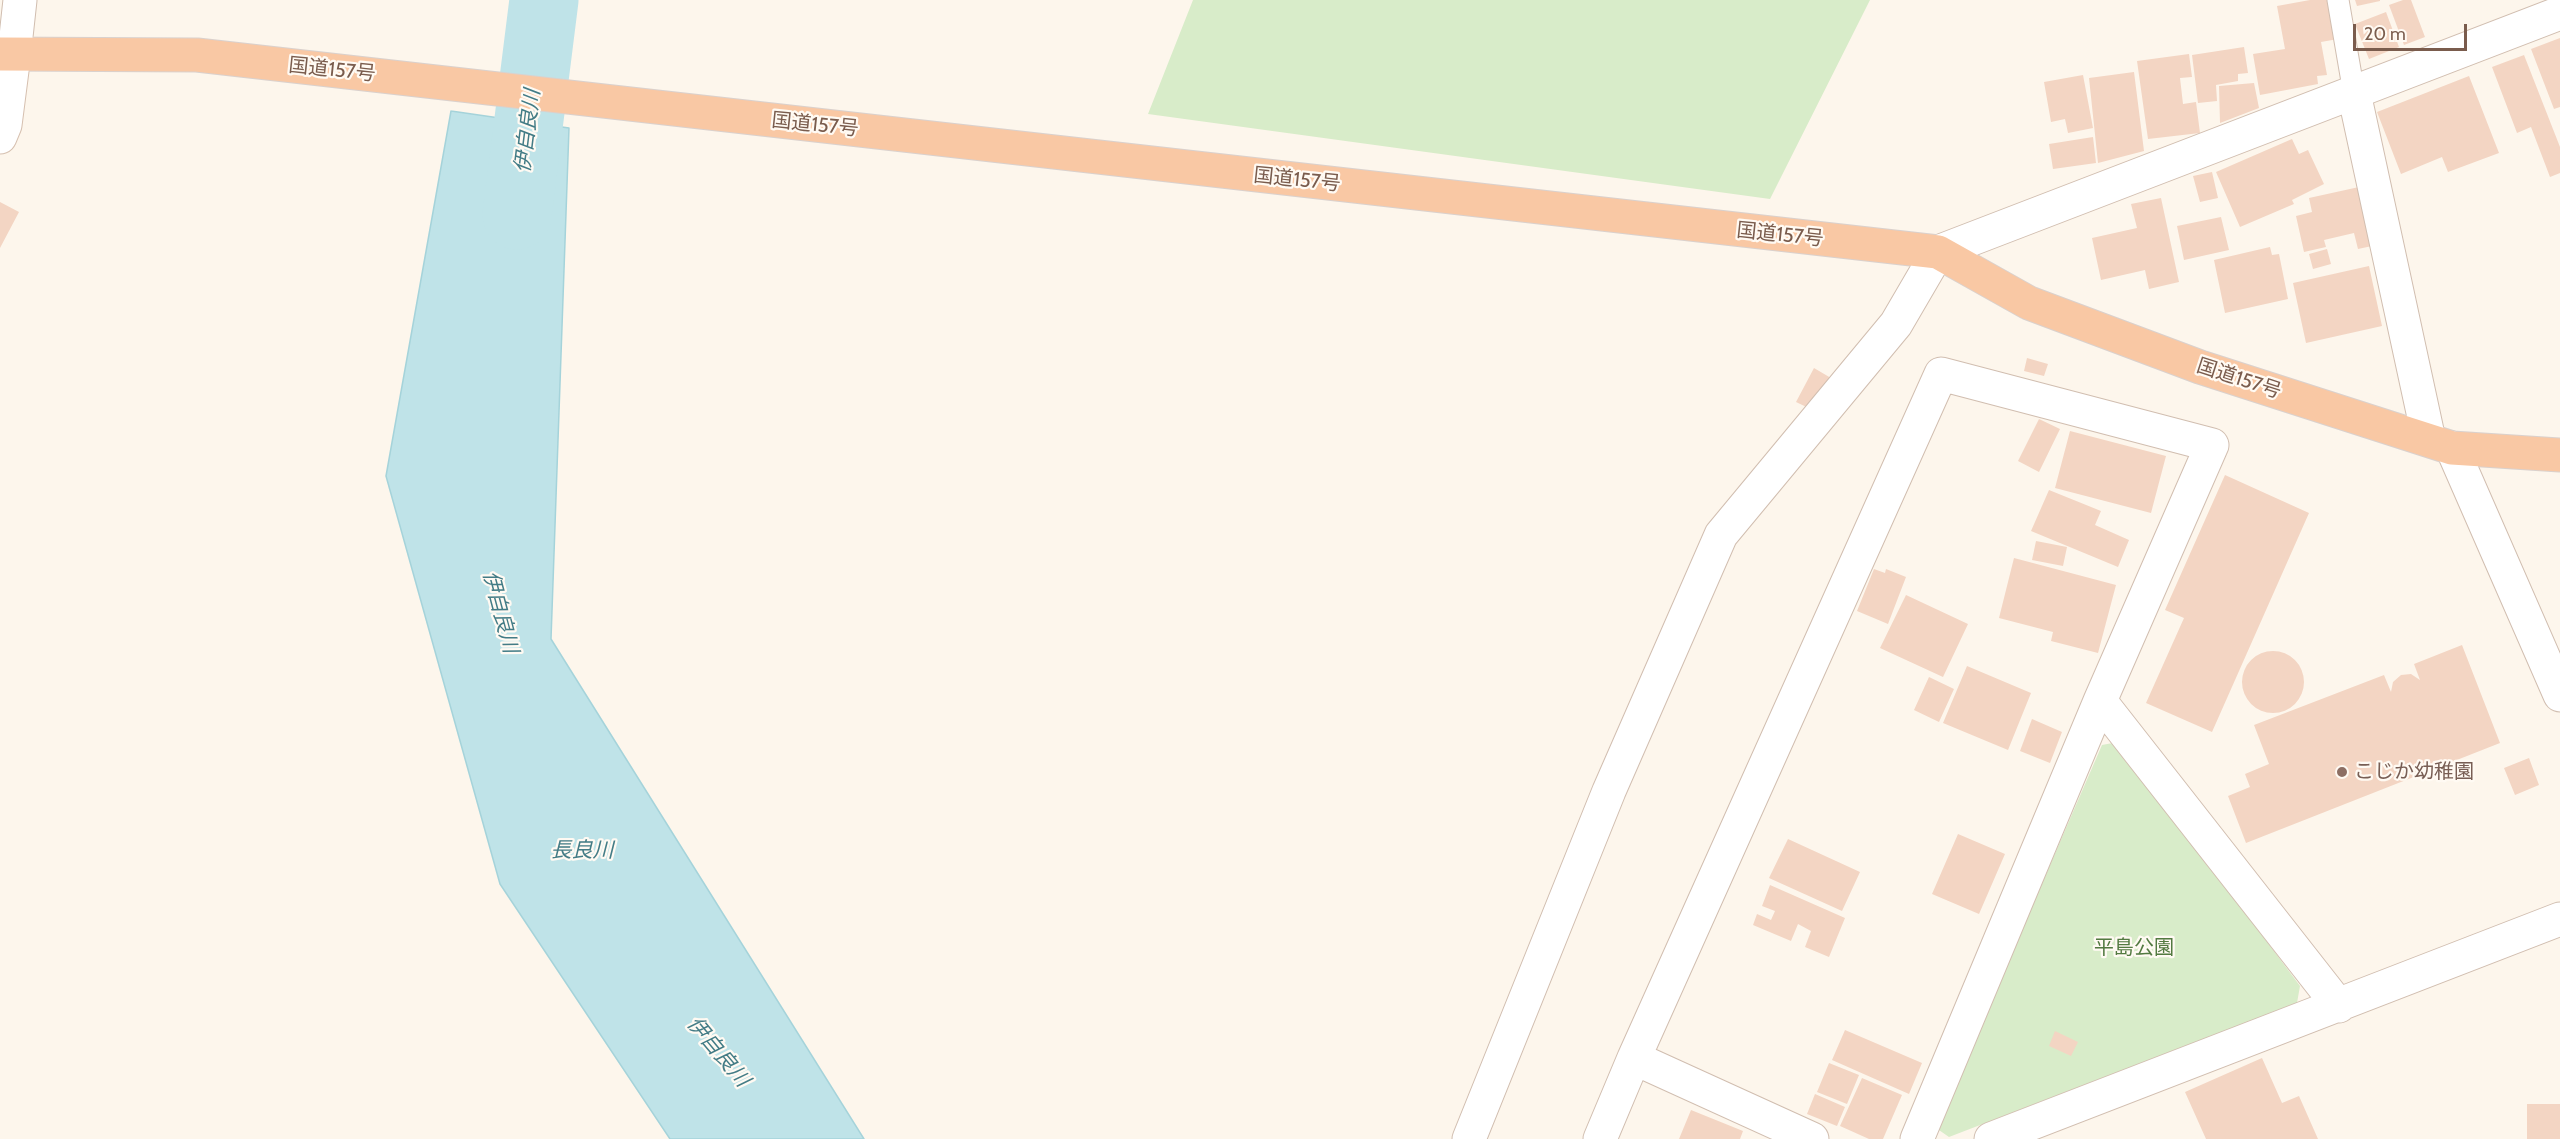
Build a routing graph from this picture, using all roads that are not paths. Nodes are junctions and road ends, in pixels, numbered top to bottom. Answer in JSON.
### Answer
{"nodes":[{"id":1,"x":20,"y":0,"type":"edge"},
{"id":2,"x":2338,"y":0,"type":"edge"},
{"id":3,"x":2560,"y":13,"type":"edge"},
{"id":4,"x":7,"y":55,"type":"edge"},
{"id":5,"x":2354,"y":93,"type":"junction"},
{"id":6,"x":0,"y":137,"type":"edge"},
{"id":7,"x":1925,"y":251,"type":"junction"},
{"id":8,"x":2441,"y":444,"type":"junction"},
{"id":9,"x":2560,"y":455,"type":"edge"},
{"id":10,"x":2560,"y":695,"type":"edge"},
{"id":11,"x":2100,"y":701,"type":"junction"},
{"id":12,"x":2560,"y":919,"type":"edge"},
{"id":13,"x":2339,"y":1006,"type":"junction"},
{"id":14,"x":1634,"y":1058,"type":"junction"},
{"id":15,"x":1469,"y":1139,"type":"edge"},
{"id":16,"x":1600,"y":1139,"type":"edge"},
{"id":17,"x":1812,"y":1139,"type":"edge"},
{"id":18,"x":1917,"y":1139,"type":"edge"},
{"id":19,"x":1991,"y":1139,"type":"edge"}],
"edges":[{"from":1,"to":4,"type":"street"},
{"from":2,"to":5,"type":"lane"},
{"from":3,"to":5,"type":"street"},
{"from":4,"to":6,"type":"street"},
{"from":4,"to":7,"type":"highway","name":"国道157号"},
{"from":5,"to":7,"type":"street"},
{"from":5,"to":8,"type":"street"},
{"from":7,"to":8,"type":"highway","name":"国道157号"},
{"from":7,"to":15,"type":"street"},
{"from":8,"to":9,"type":"highway","name":"国道157号"},
{"from":8,"to":10,"type":"street"},
{"from":11,"to":13,"type":"street"},
{"from":11,"to":14,"type":"street"},
{"from":11,"to":18,"type":"street"},
{"from":12,"to":13,"type":"street"},
{"from":13,"to":19,"type":"street"},
{"from":14,"to":16,"type":"street"},
{"from":14,"to":17,"type":"street"}]}
